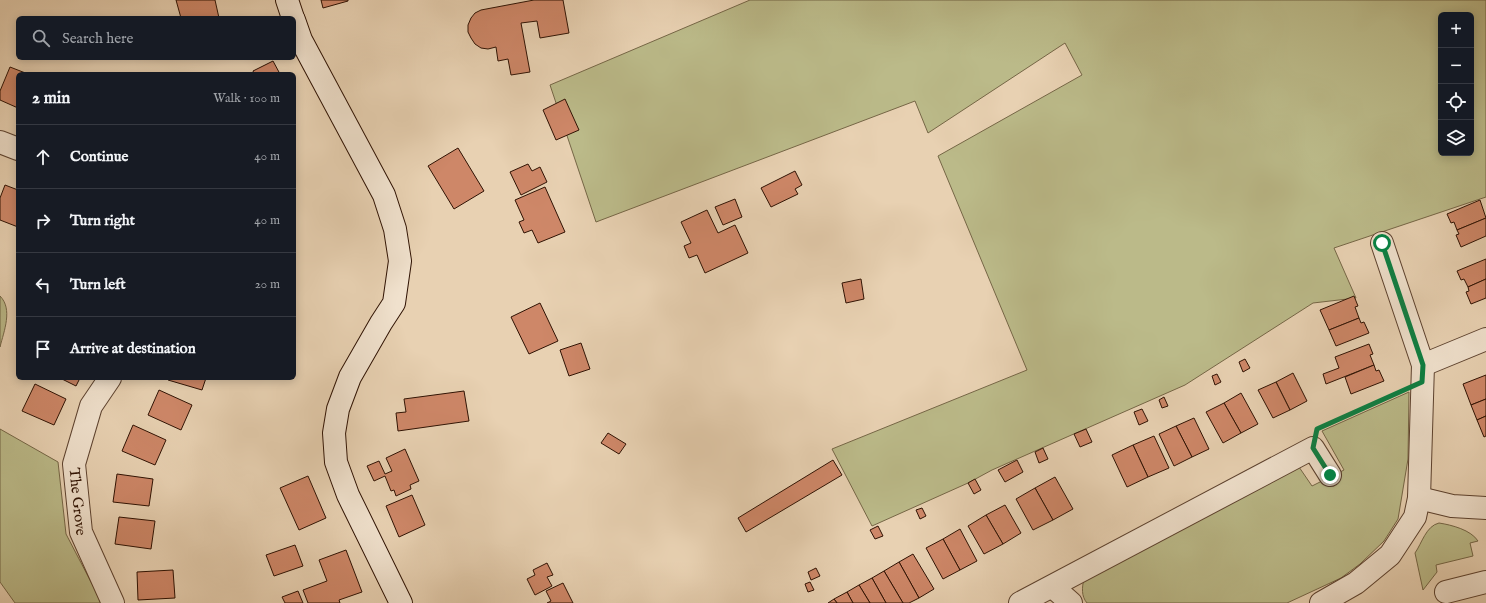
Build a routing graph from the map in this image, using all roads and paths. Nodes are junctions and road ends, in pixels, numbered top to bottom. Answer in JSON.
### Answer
{"nodes":[{"id":1,"x":287,"y":0,"type":"edge"},
{"id":2,"x":293,"y":16,"type":"edge"},
{"id":3,"x":296,"y":25,"type":"edge"},
{"id":4,"x":0,"y":142,"type":"edge"},
{"id":5,"x":16,"y":148,"type":"edge"},
{"id":6,"x":1382,"y":243,"type":"dead end"},
{"id":7,"x":1486,"y":340,"type":"edge"},
{"id":8,"x":1423,"y":373,"type":"junction"},
{"id":9,"x":109,"y":380,"type":"edge"},
{"id":10,"x":1313,"y":448,"type":"junction"},
{"id":11,"x":1330,"y":475,"type":"dead end"},
{"id":12,"x":1419,"y":498,"type":"junction"},
{"id":13,"x":1486,"y":508,"type":"edge"},
{"id":14,"x":1486,"y":582,"type":"edge"},
{"id":15,"x":1053,"y":587,"type":"junction"},
{"id":16,"x":1446,"y":592,"type":"dead end"},
{"id":17,"x":113,"y":603,"type":"edge"},
{"id":18,"x":401,"y":603,"type":"edge"},
{"id":19,"x":1020,"y":603,"type":"edge"},
{"id":20,"x":1071,"y":603,"type":"edge"},
{"id":21,"x":1321,"y":603,"type":"edge"}],
"edges":[{"from":1,"to":2,"type":"street"},
{"from":3,"to":18,"type":"street"},
{"from":4,"to":5,"type":"street"},
{"from":6,"to":8,"type":"street"},
{"from":7,"to":8,"type":"street"},
{"from":8,"to":10,"type":"path"},
{"from":8,"to":12,"type":"street"},
{"from":9,"to":17,"type":"street","name":"The Grove"},
{"from":10,"to":11,"type":"street"},
{"from":10,"to":15,"type":"street"},
{"from":12,"to":13,"type":"street"},
{"from":12,"to":21,"type":"street"},
{"from":14,"to":16,"type":"street"},
{"from":15,"to":19,"type":"street"},
{"from":15,"to":20,"type":"street"}]}
